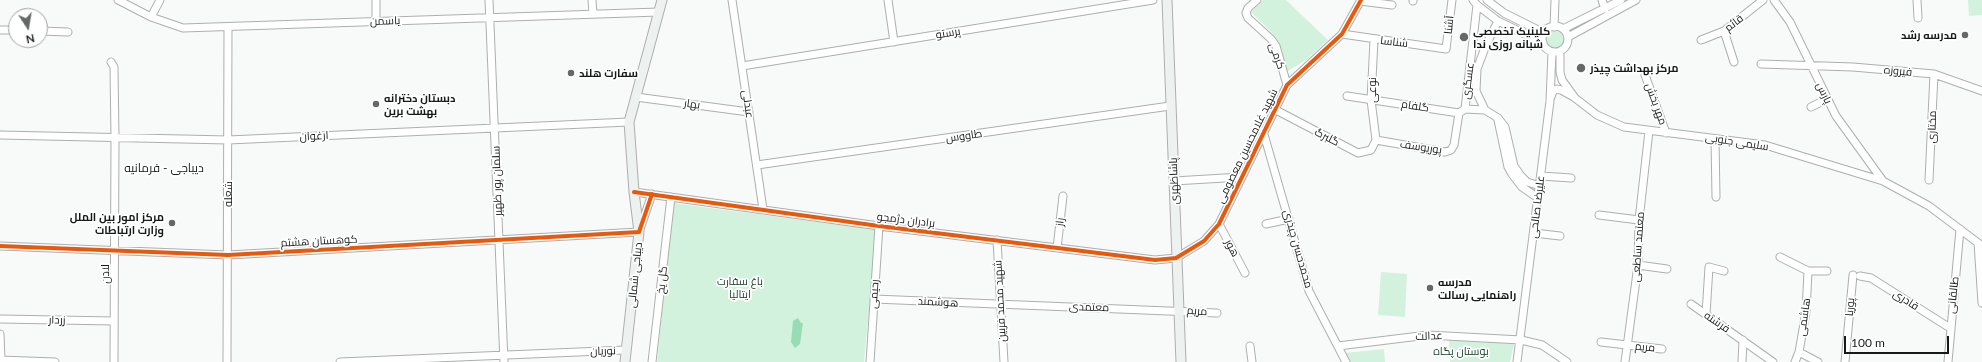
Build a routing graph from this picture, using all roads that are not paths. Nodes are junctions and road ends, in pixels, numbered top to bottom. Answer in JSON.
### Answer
{"nodes":[{"id":1,"x":118,"y":0,"type":"edge"},
{"id":2,"x":160,"y":0,"type":"edge"},
{"id":3,"x":376,"y":0,"type":"edge"},
{"id":4,"x":489,"y":0,"type":"edge"},
{"id":5,"x":592,"y":0,"type":"edge"},
{"id":6,"x":662,"y":0,"type":"edge"},
{"id":7,"x":732,"y":0,"type":"edge"},
{"id":8,"x":888,"y":0,"type":"edge"},
{"id":9,"x":1153,"y":0,"type":"edge"},
{"id":10,"x":1167,"y":0,"type":"edge"},
{"id":11,"x":1257,"y":0,"type":"edge"},
{"id":12,"x":1360,"y":0,"type":"edge"},
{"id":13,"x":1452,"y":0,"type":"edge"},
{"id":14,"x":1487,"y":0,"type":"edge"},
{"id":15,"x":1555,"y":0,"type":"edge"},
{"id":16,"x":1602,"y":0,"type":"edge"},
{"id":17,"x":1622,"y":0,"type":"edge"},
{"id":18,"x":1636,"y":0,"type":"edge"},
{"id":19,"x":1763,"y":0,"type":"edge"},
{"id":20,"x":1774,"y":0,"type":"edge"},
{"id":21,"x":1917,"y":0,"type":"edge"},
{"id":22,"x":1475,"y":3,"type":"edge"},
{"id":23,"x":1392,"y":5,"type":"dead end"},
{"id":24,"x":1605,"y":9,"type":"junction"},
{"id":25,"x":658,"y":12,"type":"junction"},
{"id":26,"x":593,"y":14,"type":"junction"},
{"id":27,"x":151,"y":17,"type":"junction"},
{"id":28,"x":490,"y":17,"type":"junction"},
{"id":29,"x":1918,"y":18,"type":"dead end"},
{"id":30,"x":376,"y":21,"type":"junction"},
{"id":31,"x":1498,"y":21,"type":"junction"},
{"id":32,"x":228,"y":27,"type":"junction"},
{"id":33,"x":1554,"y":27,"type":"junction"},
{"id":34,"x":1563,"y":29,"type":"junction"},
{"id":35,"x":48,"y":31,"type":"edge"},
{"id":36,"x":1724,"y":31,"type":"junction"},
{"id":37,"x":68,"y":32,"type":"dead end"},
{"id":38,"x":1544,"y":33,"type":"junction"},
{"id":39,"x":1342,"y":34,"type":"junction"},
{"id":40,"x":1568,"y":37,"type":"junction"},
{"id":41,"x":1374,"y":40,"type":"junction"},
{"id":42,"x":1701,"y":40,"type":"dead end"},
{"id":43,"x":894,"y":42,"type":"junction"},
{"id":44,"x":1543,"y":43,"type":"junction"},
{"id":45,"x":1446,"y":49,"type":"joint"},
{"id":46,"x":1556,"y":51,"type":"junction"},
{"id":47,"x":111,"y":62,"type":"dead end"},
{"id":48,"x":1734,"y":62,"type":"dead end"},
{"id":49,"x":1761,"y":64,"type":"dead end"},
{"id":50,"x":742,"y":66,"type":"junction"},
{"id":51,"x":1811,"y":66,"type":"junction"},
{"id":52,"x":1934,"y":74,"type":"junction"},
{"id":53,"x":1645,"y":75,"type":"dead end"},
{"id":54,"x":1286,"y":85,"type":"junction"},
{"id":55,"x":1982,"y":91,"type":"edge"},
{"id":56,"x":1347,"y":96,"type":"dead end"},
{"id":57,"x":636,"y":97,"type":"junction"},
{"id":58,"x":1575,"y":98,"type":"junction"},
{"id":59,"x":1827,"y":99,"type":"junction"},
{"id":60,"x":1371,"y":100,"type":"junction"},
{"id":61,"x":1550,"y":101,"type":"junction"},
{"id":62,"x":1170,"y":106,"type":"junction"},
{"id":63,"x":1811,"y":107,"type":"dead end"},
{"id":64,"x":1274,"y":109,"type":"junction"},
{"id":65,"x":1485,"y":110,"type":"junction"},
{"id":66,"x":1462,"y":111,"type":"junction"},
{"id":67,"x":749,"y":112,"type":"junction"},
{"id":68,"x":1498,"y":118,"type":"junction"},
{"id":69,"x":629,"y":122,"type":"junction"},
{"id":70,"x":494,"y":128,"type":"junction"},
{"id":71,"x":1263,"y":131,"type":"junction"},
{"id":72,"x":1650,"y":131,"type":"junction"},
{"id":73,"x":1666,"y":133,"type":"junction"},
{"id":74,"x":0,"y":135,"type":"edge"},
{"id":75,"x":115,"y":138,"type":"junction"},
{"id":76,"x":1715,"y":139,"type":"junction"},
{"id":77,"x":228,"y":140,"type":"junction"},
{"id":78,"x":1376,"y":140,"type":"junction"},
{"id":79,"x":757,"y":165,"type":"junction"},
{"id":80,"x":1541,"y":176,"type":"junction"},
{"id":81,"x":1241,"y":177,"type":"junction"},
{"id":82,"x":1571,"y":178,"type":"dead end"},
{"id":83,"x":1174,"y":180,"type":"junction"},
{"id":84,"x":1929,"y":180,"type":"dead end"},
{"id":85,"x":1883,"y":181,"type":"junction"},
{"id":86,"x":1540,"y":186,"type":"junction"},
{"id":87,"x":634,"y":192,"type":"junction"},
{"id":88,"x":652,"y":194,"type":"junction"},
{"id":89,"x":1063,"y":196,"type":"dead end"},
{"id":90,"x":671,"y":197,"type":"junction"},
{"id":91,"x":1716,"y":197,"type":"dead end"},
{"id":92,"x":1538,"y":198,"type":"junction"},
{"id":93,"x":763,"y":208,"type":"junction"},
{"id":94,"x":1599,"y":215,"type":"dead end"},
{"id":95,"x":1289,"y":219,"type":"junction"},
{"id":96,"x":1640,"y":220,"type":"junction"},
{"id":97,"x":1219,"y":224,"type":"junction"},
{"id":98,"x":1266,"y":224,"type":"dead end"},
{"id":99,"x":879,"y":226,"type":"junction"},
{"id":100,"x":1960,"y":228,"type":"junction"},
{"id":101,"x":639,"y":232,"type":"junction"},
{"id":102,"x":1534,"y":233,"type":"junction"},
{"id":103,"x":1560,"y":236,"type":"dead end"},
{"id":104,"x":499,"y":240,"type":"junction"},
{"id":105,"x":997,"y":240,"type":"junction"},
{"id":106,"x":1980,"y":245,"type":"edge"},
{"id":107,"x":0,"y":246,"type":"edge"},
{"id":108,"x":1057,"y":248,"type":"junction"},
{"id":109,"x":114,"y":250,"type":"junction"},
{"id":110,"x":228,"y":255,"type":"junction"},
{"id":111,"x":1780,"y":257,"type":"dead end"},
{"id":112,"x":1176,"y":258,"type":"junction"},
{"id":113,"x":1638,"y":265,"type":"junction"},
{"id":114,"x":1667,"y":269,"type":"dead end"},
{"id":115,"x":1808,"y":271,"type":"junction"},
{"id":116,"x":1827,"y":271,"type":"dead end"},
{"id":117,"x":1245,"y":272,"type":"dead end"},
{"id":118,"x":1724,"y":272,"type":"dead end"},
{"id":119,"x":1856,"y":276,"type":"joint"},
{"id":120,"x":874,"y":299,"type":"junction"},
{"id":121,"x":1982,"y":303,"type":"edge"},
{"id":122,"x":1691,"y":304,"type":"dead end"},
{"id":123,"x":1001,"y":305,"type":"junction"},
{"id":124,"x":1178,"y":310,"type":"junction"},
{"id":125,"x":1217,"y":313,"type":"dead end"},
{"id":126,"x":1706,"y":314,"type":"junction"},
{"id":127,"x":0,"y":319,"type":"edge"},
{"id":128,"x":114,"y":321,"type":"junction"},
{"id":129,"x":1950,"y":328,"type":"junction"},
{"id":130,"x":0,"y":334,"type":"edge"},
{"id":131,"x":1521,"y":340,"type":"junction"},
{"id":132,"x":1743,"y":340,"type":"junction"},
{"id":133,"x":1601,"y":342,"type":"dead end"},
{"id":134,"x":1627,"y":345,"type":"junction"},
{"id":135,"x":1250,"y":346,"type":"dead end"},
{"id":136,"x":1338,"y":346,"type":"junction"},
{"id":137,"x":1662,"y":349,"type":"dead end"},
{"id":138,"x":626,"y":350,"type":"junction"},
{"id":139,"x":1798,"y":352,"type":"junction"},
{"id":140,"x":504,"y":359,"type":"edge"},
{"id":141,"x":0,"y":360,"type":"edge"},
{"id":142,"x":55,"y":362,"type":"edge"},
{"id":143,"x":114,"y":362,"type":"edge"},
{"id":144,"x":227,"y":362,"type":"edge"},
{"id":145,"x":340,"y":362,"type":"edge"},
{"id":146,"x":625,"y":362,"type":"edge"},
{"id":147,"x":652,"y":362,"type":"edge"},
{"id":148,"x":870,"y":362,"type":"edge"},
{"id":149,"x":1004,"y":362,"type":"edge"},
{"id":150,"x":1181,"y":362,"type":"edge"},
{"id":151,"x":1252,"y":362,"type":"edge"},
{"id":152,"x":1346,"y":362,"type":"edge"},
{"id":153,"x":1518,"y":362,"type":"edge"},
{"id":154,"x":1567,"y":362,"type":"edge"},
{"id":155,"x":1625,"y":362,"type":"edge"},
{"id":156,"x":1742,"y":362,"type":"edge"},
{"id":157,"x":1773,"y":362,"type":"edge"},
{"id":158,"x":1795,"y":362,"type":"edge"},
{"id":159,"x":1818,"y":362,"type":"edge"},
{"id":160,"x":1845,"y":362,"type":"edge"},
{"id":161,"x":1948,"y":362,"type":"edge"}],
"edges":[{"from":1,"to":27,"type":"street","name":"یاسمن"},
{"from":2,"to":27,"type":"street"},
{"from":3,"to":30,"type":"street"},
{"from":4,"to":28,"type":"street","name":"سلمان پور ظهیر"},
{"from":5,"to":26,"type":"street"},
{"from":6,"to":25,"type":"main road","name":"دیباجی شمالی"},
{"from":7,"to":50,"type":"street","name":"عبدلی"},
{"from":8,"to":43,"type":"street"},
{"from":9,"to":43,"type":"street","name":"پرستو"},
{"from":10,"to":62,"type":"main road","name":"پاشاظهری"},
{"from":11,"to":54,"type":"street","name":"کرمی"},
{"from":12,"to":23,"type":"street"},
{"from":12,"to":39,"type":"street","name":"شهید غلامحسین معصومی"},
{"from":13,"to":45,"type":"street","name":"آشنا"},
{"from":14,"to":38,"type":"street"},
{"from":15,"to":33,"type":"street"},
{"from":16,"to":24,"type":"street"},
{"from":17,"to":24,"type":"street"},
{"from":18,"to":40,"type":"street"},
{"from":19,"to":36,"type":"street","name":"قائم"},
{"from":20,"to":51,"type":"street","name":"پارس"},
{"from":21,"to":29,"type":"street"},
{"from":22,"to":31,"type":"street"},
{"from":22,"to":66,"type":"street","name":"عسگری"},
{"from":24,"to":34,"type":"street"},
{"from":25,"to":26,"type":"street","name":"یاسمن"},
{"from":25,"to":57,"type":"main road","name":"دیباجی شمالی"},
{"from":26,"to":28,"type":"street","name":"یاسمن"},
{"from":27,"to":32,"type":"street","name":"یاسمن"},
{"from":28,"to":30,"type":"street","name":"یاسمن"},
{"from":28,"to":70,"type":"street","name":"سلمان پور ظهیر"},
{"from":30,"to":32,"type":"street","name":"یاسمن"},
{"from":31,"to":44,"type":"street"},
{"from":31,"to":65,"type":"street","name":"عسگری"},
{"from":32,"to":77,"type":"street","name":"شعله"},
{"from":33,"to":34,"type":"street"},
{"from":33,"to":38,"type":"street"},
{"from":34,"to":40,"type":"street"},
{"from":35,"to":37,"type":"street"},
{"from":36,"to":42,"type":"street","name":"قائم"},
{"from":36,"to":48,"type":"street"},
{"from":38,"to":44,"type":"street"},
{"from":39,"to":41,"type":"street","name":"شناسا"},
{"from":39,"to":54,"type":"street","name":"شهید غلامحسین معصومی"},
{"from":40,"to":46,"type":"street"},
{"from":41,"to":45,"type":"street","name":"شناسا"},
{"from":41,"to":60,"type":"street","name":"نوعی"},
{"from":43,"to":50,"type":"street","name":"پرستو"},
{"from":44,"to":46,"type":"street"},
{"from":46,"to":58,"type":"street","name":"سلیمی جنوبی"},
{"from":46,"to":61,"type":"street","name":"علیرضا صالحی"},
{"from":47,"to":75,"type":"street","name":"لادن"},
{"from":49,"to":51,"type":"street","name":"فیروزه"},
{"from":50,"to":67,"type":"street","name":"عبدلی"},
{"from":51,"to":52,"type":"street","name":"فیروزه"},
{"from":51,"to":59,"type":"street","name":"پارس"},
{"from":52,"to":55,"type":"street","name":"فیروزه"},
{"from":52,"to":84,"type":"street","name":"مختاری"},
{"from":53,"to":73,"type":"street","name":"مهر بخش"},
{"from":54,"to":64,"type":"street","name":"شهید غلامحسین معصومی"},
{"from":56,"to":60,"type":"street","name":"گلفام"},
{"from":57,"to":67,"type":"street","name":"بهار"},
{"from":57,"to":69,"type":"main road","name":"دیباجی شمالی"},
{"from":58,"to":61,"type":"street"},
{"from":58,"to":72,"type":"street","name":"سلیمی جنوبی"},
{"from":59,"to":63,"type":"street"},
{"from":59,"to":85,"type":"street","name":"پارس"},
{"from":60,"to":66,"type":"street","name":"گلفام"},
{"from":60,"to":78,"type":"street","name":"نوعی"},
{"from":61,"to":80,"type":"street","name":"علیرضا صالحی"},
{"from":62,"to":79,"type":"street","name":"طاووس"},
{"from":62,"to":83,"type":"main road","name":"پاشاظهری"},
{"from":64,"to":71,"type":"street","name":"شهید غلامحسین معصومی"},
{"from":64,"to":78,"type":"street","name":"گلبرگ"},
{"from":65,"to":66,"type":"street","name":"عسگری"},
{"from":65,"to":68,"type":"street","name":"عسگری"},
{"from":66,"to":78,"type":"street","name":"پوریوسف"},
{"from":67,"to":79,"type":"street","name":"عبدلی"},
{"from":68,"to":86,"type":"street"},
{"from":68,"to":92,"type":"street"},
{"from":69,"to":70,"type":"street","name":"ارغوان"},
{"from":69,"to":87,"type":"main road","name":"دیباجی شمالی"},
{"from":70,"to":77,"type":"street","name":"ارغوان"},
{"from":70,"to":104,"type":"street","name":"سلمان پور ظهیر"},
{"from":71,"to":81,"type":"street","name":"شهید غلامحسین معصومی"},
{"from":71,"to":95,"type":"street","name":"محمدحسن چیذری"},
{"from":72,"to":73,"type":"street","name":"سلیمی جنوبی"},
{"from":72,"to":96,"type":"street","name":"معتمد ساطعی"},
{"from":73,"to":76,"type":"street","name":"سلیمی جنوبی"},
{"from":74,"to":75,"type":"street","name":"ارغوان"},
{"from":75,"to":77,"type":"street","name":"ارغوان"},
{"from":75,"to":109,"type":"street","name":"لادن"},
{"from":76,"to":85,"type":"street","name":"سلیمی جنوبی"},
{"from":76,"to":91,"type":"street"},
{"from":77,"to":110,"type":"street","name":"شعله"},
{"from":79,"to":93,"type":"street","name":"عبدلی"},
{"from":80,"to":82,"type":"street"},
{"from":80,"to":86,"type":"street","name":"علیرضا صالحی"},
{"from":81,"to":83,"type":"street"},
{"from":81,"to":97,"type":"street","name":"شهید غلامحسین معصومی"},
{"from":83,"to":112,"type":"main road","name":"پاشاظهری"},
{"from":85,"to":100,"type":"street","name":"سلیمی جنوبی"},
{"from":86,"to":92,"type":"street","name":"علیرضا صالحی"},
{"from":87,"to":88,"type":"street","name":"برادران دژمجو"},
{"from":87,"to":101,"type":"main road","name":"دیباجی شمالی"},
{"from":88,"to":90,"type":"street","name":"برادران دژمجو"},
{"from":88,"to":101,"type":"street"},
{"from":89,"to":108,"type":"street","name":"راز"},
{"from":90,"to":93,"type":"street","name":"برادران دژمجو"},
{"from":90,"to":147,"type":"street","name":"گل یخ"},
{"from":92,"to":102,"type":"street","name":"علیرضا صالحی"},
{"from":93,"to":99,"type":"street","name":"برادران دژمجو"},
{"from":94,"to":96,"type":"street"},
{"from":95,"to":98,"type":"street"},
{"from":95,"to":136,"type":"street","name":"محمدحسن چیذری"},
{"from":96,"to":113,"type":"street","name":"معتمد ساطعی"},
{"from":97,"to":112,"type":"street","name":"شهید غلامحسین معصومی"},
{"from":97,"to":117,"type":"street","name":"هور"},
{"from":99,"to":105,"type":"street","name":"برادران دژمجو"},
{"from":99,"to":120,"type":"street","name":"رحیمی"},
{"from":100,"to":106,"type":"street","name":"سلیمی جنوبی"},
{"from":100,"to":129,"type":"street","name":"طالقانی"},
{"from":101,"to":104,"type":"street","name":"کوهستان هشتم"},
{"from":101,"to":138,"type":"main road","name":"دیباجی شمالی"},
{"from":102,"to":103,"type":"street"},
{"from":102,"to":131,"type":"street","name":"علیرضا صالحی"},
{"from":104,"to":110,"type":"street","name":"کوهستان هشتم"},
{"from":104,"to":140,"type":"street","name":"سلمان پور ظهیر"},
{"from":105,"to":108,"type":"street","name":"برادران دژمجو"},
{"from":105,"to":123,"type":"street","name":"شهید محمد فربین"},
{"from":106,"to":121,"type":"street"},
{"from":107,"to":109,"type":"street","name":"کوهستان هشتم"},
{"from":108,"to":112,"type":"street","name":"برادران دژمجو"},
{"from":109,"to":110,"type":"street","name":"کوهستان هشتم"},
{"from":109,"to":128,"type":"street","name":"لادن"},
{"from":110,"to":144,"type":"street","name":"شعله"},
{"from":111,"to":115,"type":"street"},
{"from":112,"to":124,"type":"main road","name":"پاشاظهری"},
{"from":113,"to":114,"type":"street"},
{"from":113,"to":134,"type":"street","name":"معتمد ساطعی"},
{"from":115,"to":116,"type":"street"},
{"from":115,"to":139,"type":"street","name":"هاشمی"},
{"from":118,"to":126,"type":"street"},
{"from":119,"to":129,"type":"street","name":"قادری"},
{"from":119,"to":160,"type":"street","name":"پوریا"},
{"from":120,"to":123,"type":"street","name":"هوشمند"},
{"from":120,"to":148,"type":"street","name":"رحیمی"},
{"from":122,"to":126,"type":"street","name":"فرشته"},
{"from":123,"to":124,"type":"street","name":"معتمدی"},
{"from":123,"to":149,"type":"street","name":"شهید محمد فربین"},
{"from":124,"to":125,"type":"street","name":"مریم"},
{"from":124,"to":150,"type":"main road","name":"پاشاظهری"},
{"from":126,"to":132,"type":"street","name":"فرشته"},
{"from":127,"to":128,"type":"street","name":"زردار"},
{"from":128,"to":143,"type":"street","name":"لادن"},
{"from":129,"to":161,"type":"street","name":"طالقانی"},
{"from":130,"to":141,"type":"street"},
{"from":131,"to":136,"type":"street","name":"عدالت"},
{"from":131,"to":153,"type":"street","name":"علیرضا صالحی"},
{"from":131,"to":154,"type":"street","name":"عدالت"},
{"from":132,"to":156,"type":"street"},
{"from":132,"to":157,"type":"street","name":"فرشته"},
{"from":133,"to":134,"type":"street","name":"مریم"},
{"from":134,"to":137,"type":"street","name":"مریم"},
{"from":134,"to":155,"type":"street","name":"معتمد ساطعی"},
{"from":135,"to":151,"type":"street"},
{"from":136,"to":152,"type":"street","name":"محمدحسن چیذری"},
{"from":138,"to":140,"type":"street","name":"نوریان"},
{"from":138,"to":146,"type":"main road","name":"دیباجی شمالی"},
{"from":139,"to":158,"type":"street","name":"هاشمی"},
{"from":139,"to":159,"type":"street"},
{"from":140,"to":145,"type":"street","name":"نوریان"},
{"from":141,"to":142,"type":"street"}]}
